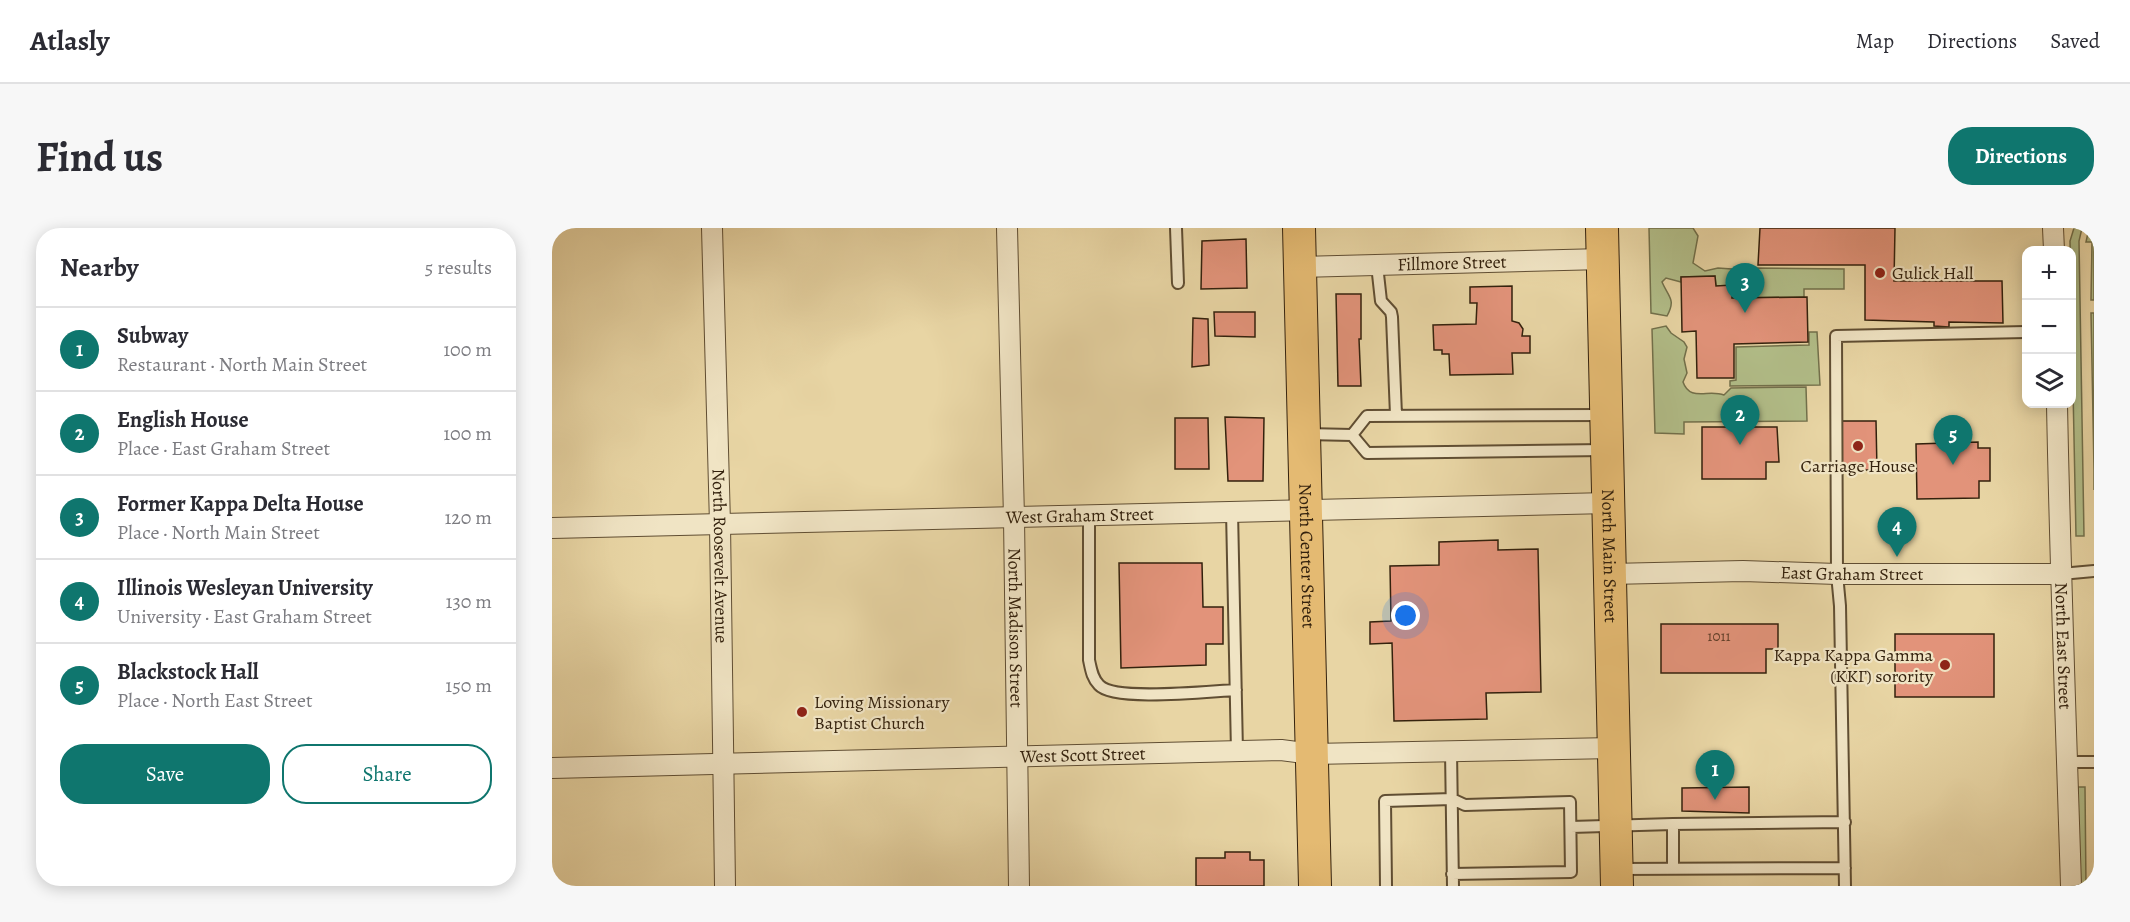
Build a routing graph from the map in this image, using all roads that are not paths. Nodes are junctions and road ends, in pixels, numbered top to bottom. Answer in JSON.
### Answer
{"nodes":[{"id":1,"x":712,"y":228,"type":"edge"},
{"id":2,"x":1007,"y":228,"type":"edge"},
{"id":3,"x":1176,"y":228,"type":"edge"},
{"id":4,"x":1299,"y":228,"type":"edge"},
{"id":5,"x":1602,"y":228,"type":"edge"},
{"id":6,"x":2053,"y":228,"type":"edge"},
{"id":7,"x":2054,"y":246,"type":"edge"},
{"id":8,"x":1603,"y":259,"type":"junction"},
{"id":9,"x":1377,"y":265,"type":"junction"},
{"id":10,"x":1300,"y":267,"type":"junction"},
{"id":11,"x":1178,"y":283,"type":"dead end"},
{"id":12,"x":2022,"y":332,"type":"edge"},
{"id":13,"x":2057,"y":408,"type":"edge"},
{"id":14,"x":1396,"y":415,"type":"junction"},
{"id":15,"x":1606,"y":415,"type":"junction"},
{"id":16,"x":1304,"y":434,"type":"junction"},
{"id":17,"x":1352,"y":435,"type":"junction"},
{"id":18,"x":1607,"y":450,"type":"junction"},
{"id":19,"x":1608,"y":503,"type":"junction"},
{"id":20,"x":1306,"y":509,"type":"junction"},
{"id":21,"x":1232,"y":511,"type":"junction"},
{"id":22,"x":1089,"y":516,"type":"junction"},
{"id":23,"x":1014,"y":518,"type":"junction"},
{"id":24,"x":720,"y":524,"type":"junction"},
{"id":25,"x":552,"y":528,"type":"edge"},
{"id":26,"x":2094,"y":571,"type":"edge"},
{"id":27,"x":1610,"y":574,"type":"junction"},
{"id":28,"x":1837,"y":574,"type":"junction"},
{"id":29,"x":2061,"y":574,"type":"junction"},
{"id":30,"x":1236,"y":690,"type":"junction"},
{"id":31,"x":1613,"y":748,"type":"junction"},
{"id":32,"x":1451,"y":751,"type":"junction"},
{"id":33,"x":1237,"y":752,"type":"junction"},
{"id":34,"x":1312,"y":754,"type":"junction"},
{"id":35,"x":1017,"y":757,"type":"junction"},
{"id":36,"x":2067,"y":762,"type":"junction"},
{"id":37,"x":2094,"y":762,"type":"edge"},
{"id":38,"x":723,"y":765,"type":"junction"},
{"id":39,"x":552,"y":768,"type":"edge"},
{"id":40,"x":1452,"y":799,"type":"junction"},
{"id":41,"x":1845,"y":822,"type":"junction"},
{"id":42,"x":1673,"y":824,"type":"junction"},
{"id":43,"x":1615,"y":825,"type":"junction"},
{"id":44,"x":1571,"y":827,"type":"junction"},
{"id":45,"x":1845,"y":868,"type":"junction"},
{"id":46,"x":1673,"y":869,"type":"junction"},
{"id":47,"x":1452,"y":874,"type":"junction"},
{"id":48,"x":1617,"y":878,"type":"edge"},
{"id":49,"x":725,"y":886,"type":"edge"},
{"id":50,"x":1019,"y":886,"type":"edge"},
{"id":51,"x":1315,"y":886,"type":"edge"},
{"id":52,"x":1386,"y":886,"type":"edge"},
{"id":53,"x":1452,"y":886,"type":"edge"},
{"id":54,"x":1845,"y":886,"type":"edge"},
{"id":55,"x":2071,"y":886,"type":"edge"}],
"edges":[{"from":1,"to":24,"type":"street","name":"North Roosevelt Avenue"},
{"from":2,"to":23,"type":"street","name":"North Madison Street"},
{"from":3,"to":11,"type":"lane"},
{"from":4,"to":10,"type":"main road","name":"North Center Street"},
{"from":5,"to":8,"type":"main road","name":"North Main Street"},
{"from":6,"to":7,"type":"street"},
{"from":8,"to":9,"type":"street","name":"Fillmore Street"},
{"from":8,"to":15,"type":"main road","name":"North Main Street"},
{"from":9,"to":10,"type":"street","name":"Fillmore Street"},
{"from":9,"to":14,"type":"lane"},
{"from":10,"to":16,"type":"main road","name":"North Center Street"},
{"from":12,"to":28,"type":"lane"},
{"from":13,"to":29,"type":"street","name":"North East Street"},
{"from":14,"to":15,"type":"lane"},
{"from":14,"to":17,"type":"lane"},
{"from":15,"to":18,"type":"main road","name":"North Main Street"},
{"from":16,"to":17,"type":"lane"},
{"from":16,"to":20,"type":"main road","name":"North Center Street"},
{"from":17,"to":18,"type":"lane"},
{"from":18,"to":19,"type":"main road","name":"North Main Street"},
{"from":19,"to":20,"type":"street","name":"West Graham Street"},
{"from":19,"to":27,"type":"main road","name":"North Main Street"},
{"from":20,"to":21,"type":"street","name":"West Graham Street"},
{"from":20,"to":34,"type":"main road","name":"North Center Street"},
{"from":21,"to":22,"type":"street","name":"West Graham Street"},
{"from":21,"to":30,"type":"lane"},
{"from":22,"to":23,"type":"street","name":"West Graham Street"},
{"from":22,"to":30,"type":"lane"},
{"from":23,"to":24,"type":"street","name":"West Graham Street"},
{"from":23,"to":35,"type":"street","name":"North Madison Street"},
{"from":24,"to":25,"type":"street","name":"West Graham Street"},
{"from":24,"to":38,"type":"street","name":"North Roosevelt Avenue"},
{"from":26,"to":29,"type":"lane","name":"East Graham Street"},
{"from":27,"to":28,"type":"street","name":"East Graham Street"},
{"from":27,"to":31,"type":"main road","name":"North Main Street"},
{"from":28,"to":29,"type":"street","name":"East Graham Street"},
{"from":28,"to":41,"type":"lane"},
{"from":29,"to":36,"type":"street","name":"North East Street"},
{"from":30,"to":33,"type":"lane"},
{"from":31,"to":32,"type":"street","name":"West Scott Street"},
{"from":31,"to":43,"type":"main road","name":"North Main Street"},
{"from":32,"to":34,"type":"street","name":"West Scott Street"},
{"from":32,"to":40,"type":"lane"},
{"from":33,"to":34,"type":"street","name":"West Scott Street"},
{"from":33,"to":35,"type":"street","name":"West Scott Street"},
{"from":34,"to":51,"type":"main road","name":"North Center Street"},
{"from":35,"to":38,"type":"street","name":"West Scott Street"},
{"from":35,"to":50,"type":"street","name":"North Madison Street"},
{"from":36,"to":37,"type":"lane"},
{"from":36,"to":55,"type":"street","name":"North East Street"},
{"from":38,"to":39,"type":"street","name":"West Scott Street"},
{"from":38,"to":49,"type":"street","name":"North Roosevelt Avenue"},
{"from":40,"to":44,"type":"lane"},
{"from":40,"to":47,"type":"lane"},
{"from":40,"to":52,"type":"lane"},
{"from":41,"to":42,"type":"lane"},
{"from":41,"to":45,"type":"lane"},
{"from":42,"to":43,"type":"lane"},
{"from":42,"to":46,"type":"lane"},
{"from":43,"to":44,"type":"lane"},
{"from":43,"to":48,"type":"main road","name":"North Main Street"},
{"from":44,"to":47,"type":"lane"},
{"from":45,"to":46,"type":"lane"},
{"from":45,"to":54,"type":"lane"},
{"from":46,"to":48,"type":"lane"},
{"from":47,"to":53,"type":"lane"}]}
